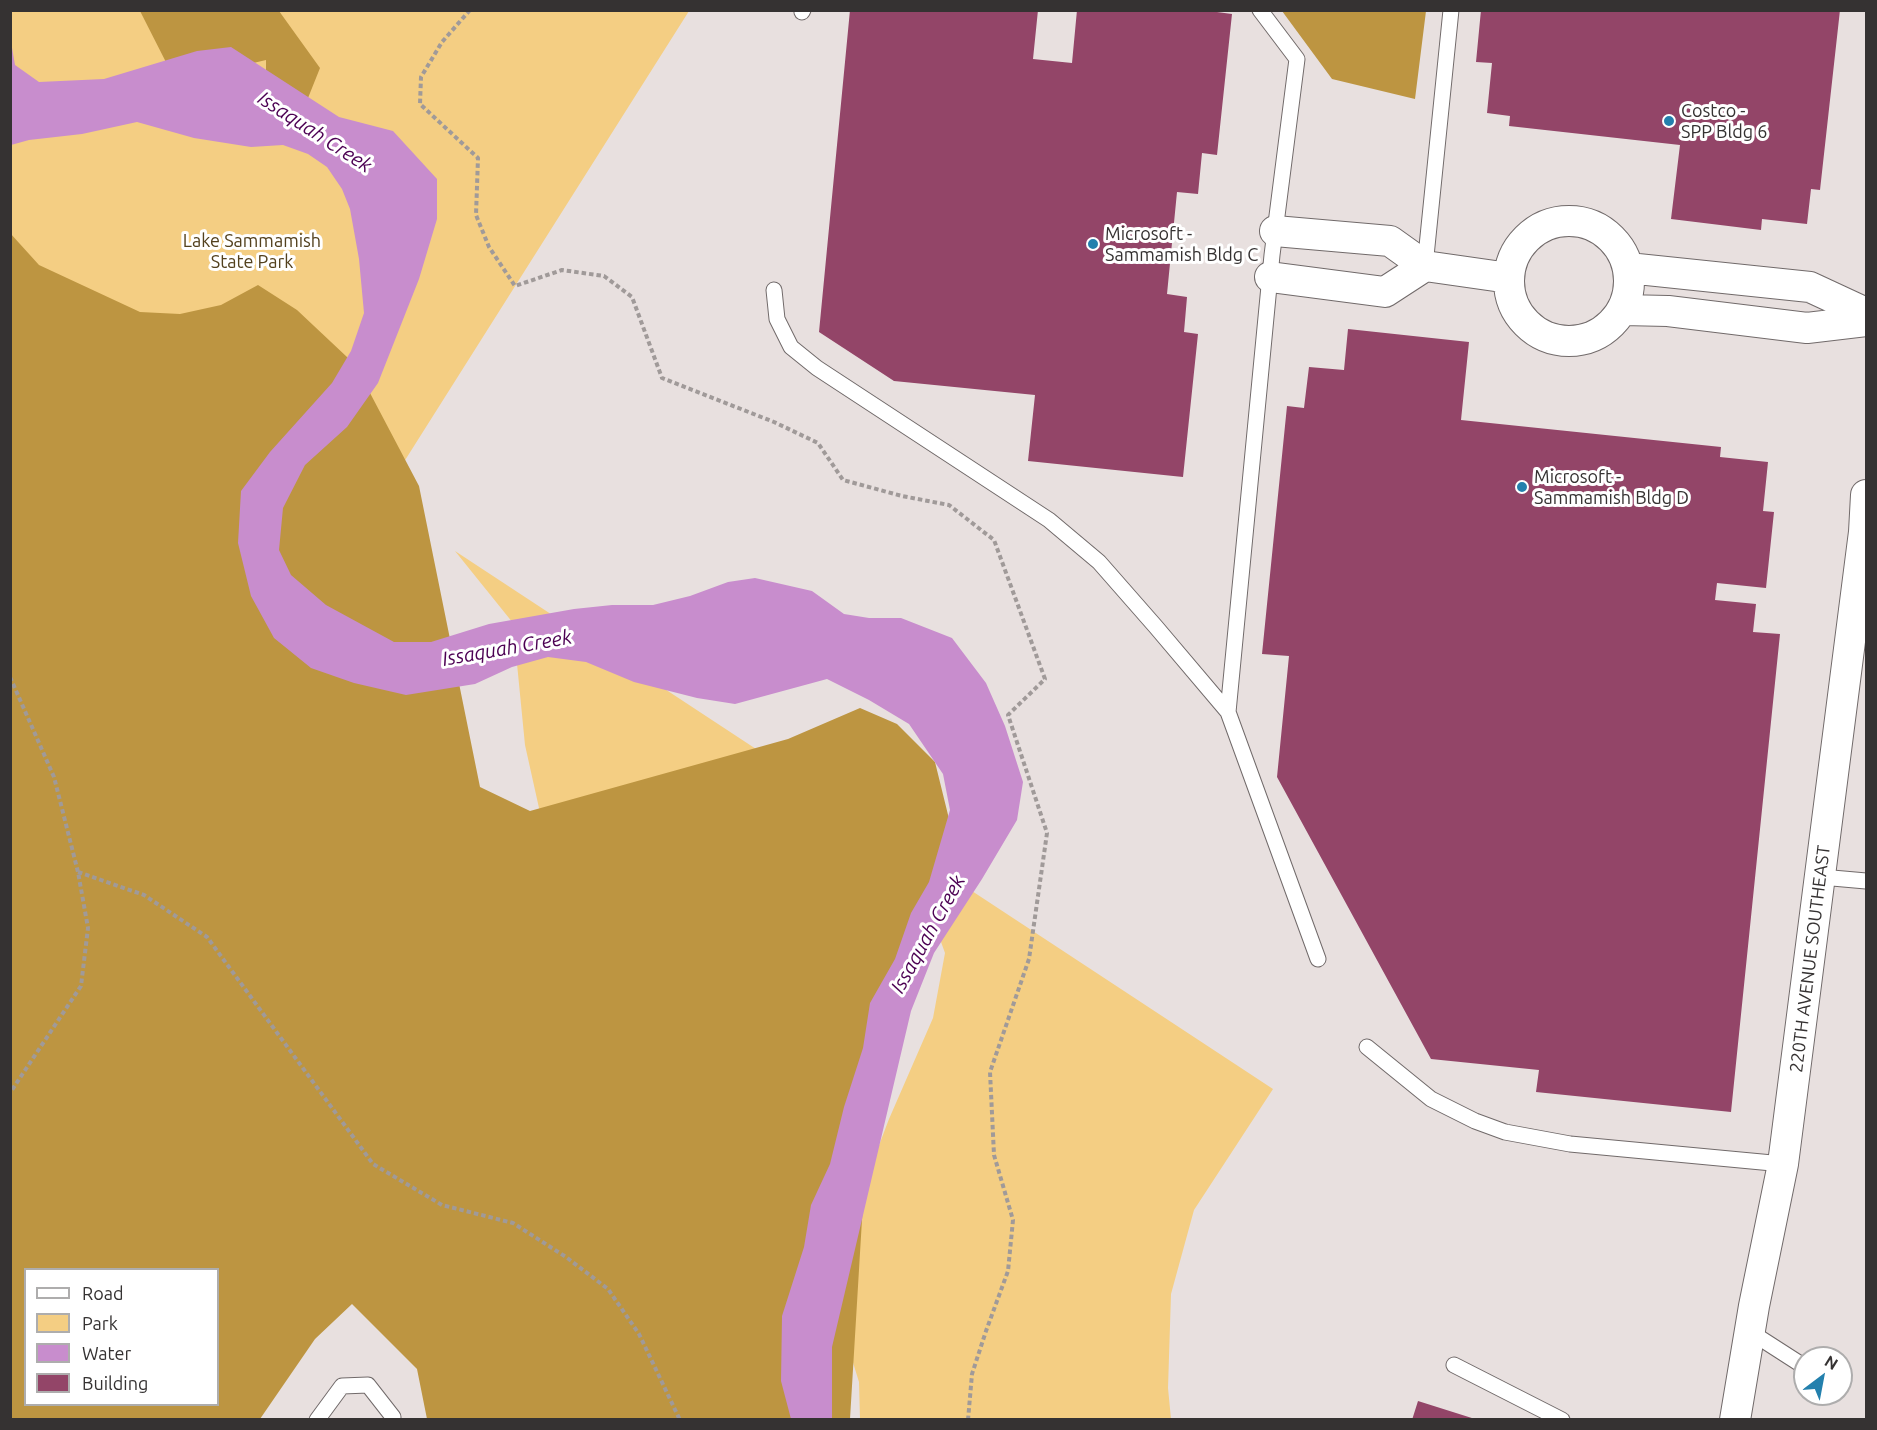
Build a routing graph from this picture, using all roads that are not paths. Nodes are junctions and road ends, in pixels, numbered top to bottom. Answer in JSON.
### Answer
{"nodes":[{"id":1,"x":1260,"y":10,"type":"edge"},
{"id":2,"x":1450,"y":10,"type":"edge"},
{"id":3,"x":1275,"y":231,"type":"junction"},
{"id":4,"x":1425,"y":266,"type":"junction"},
{"id":5,"x":1628,"y":268,"type":"junction"},
{"id":6,"x":1270,"y":277,"type":"junction"},
{"id":7,"x":1509,"y":278,"type":"junction"},
{"id":8,"x":774,"y":290,"type":"dead end"},
{"id":9,"x":1623,"y":310,"type":"junction"},
{"id":10,"x":1866,"y":313,"type":"edge"},
{"id":11,"x":1866,"y":321,"type":"edge"},
{"id":12,"x":1866,"y":495,"type":"edge"},
{"id":13,"x":1865,"y":532,"type":"edge"},
{"id":14,"x":1228,"y":712,"type":"junction"},
{"id":15,"x":1821,"y":877,"type":"junction"},
{"id":16,"x":1866,"y":881,"type":"edge"},
{"id":17,"x":1318,"y":959,"type":"dead end"},
{"id":18,"x":1367,"y":1047,"type":"dead end"},
{"id":19,"x":1783,"y":1164,"type":"junction"},
{"id":20,"x":1749,"y":1331,"type":"junction"},
{"id":21,"x":1793,"y":1359,"type":"edge"},
{"id":22,"x":1454,"y":1365,"type":"dead end"},
{"id":23,"x":393,"y":1417,"type":"dead end"},
{"id":24,"x":317,"y":1419,"type":"edge"},
{"id":25,"x":1562,"y":1419,"type":"edge"},
{"id":26,"x":1735,"y":1419,"type":"edge"}],
"edges":[{"from":1,"to":3,"type":"lane"},
{"from":2,"to":4,"type":"lane"},
{"from":3,"to":4,"type":"street"},
{"from":3,"to":6,"type":"lane"},
{"from":4,"to":6,"type":"street"},
{"from":4,"to":7,"type":"street"},
{"from":5,"to":7,"type":"street"},
{"from":5,"to":9,"type":"street"},
{"from":5,"to":10,"type":"street"},
{"from":6,"to":14,"type":"lane"},
{"from":7,"to":9,"type":"street"},
{"from":8,"to":14,"type":"lane"},
{"from":9,"to":11,"type":"street"},
{"from":12,"to":13,"type":"street","name":"220TH AVENUE SOUTHEAST"},
{"from":13,"to":15,"type":"street","name":"220TH AVENUE SOUTHEAST"},
{"from":14,"to":17,"type":"lane"},
{"from":15,"to":16,"type":"lane"},
{"from":15,"to":19,"type":"street","name":"220TH AVENUE SOUTHEAST"},
{"from":18,"to":19,"type":"lane"},
{"from":19,"to":20,"type":"street","name":"220TH AVENUE SOUTHEAST"},
{"from":20,"to":21,"type":"lane"},
{"from":20,"to":26,"type":"street","name":"220TH AVENUE SOUTHEAST"},
{"from":22,"to":25,"type":"lane"},
{"from":23,"to":24,"type":"lane"}]}
